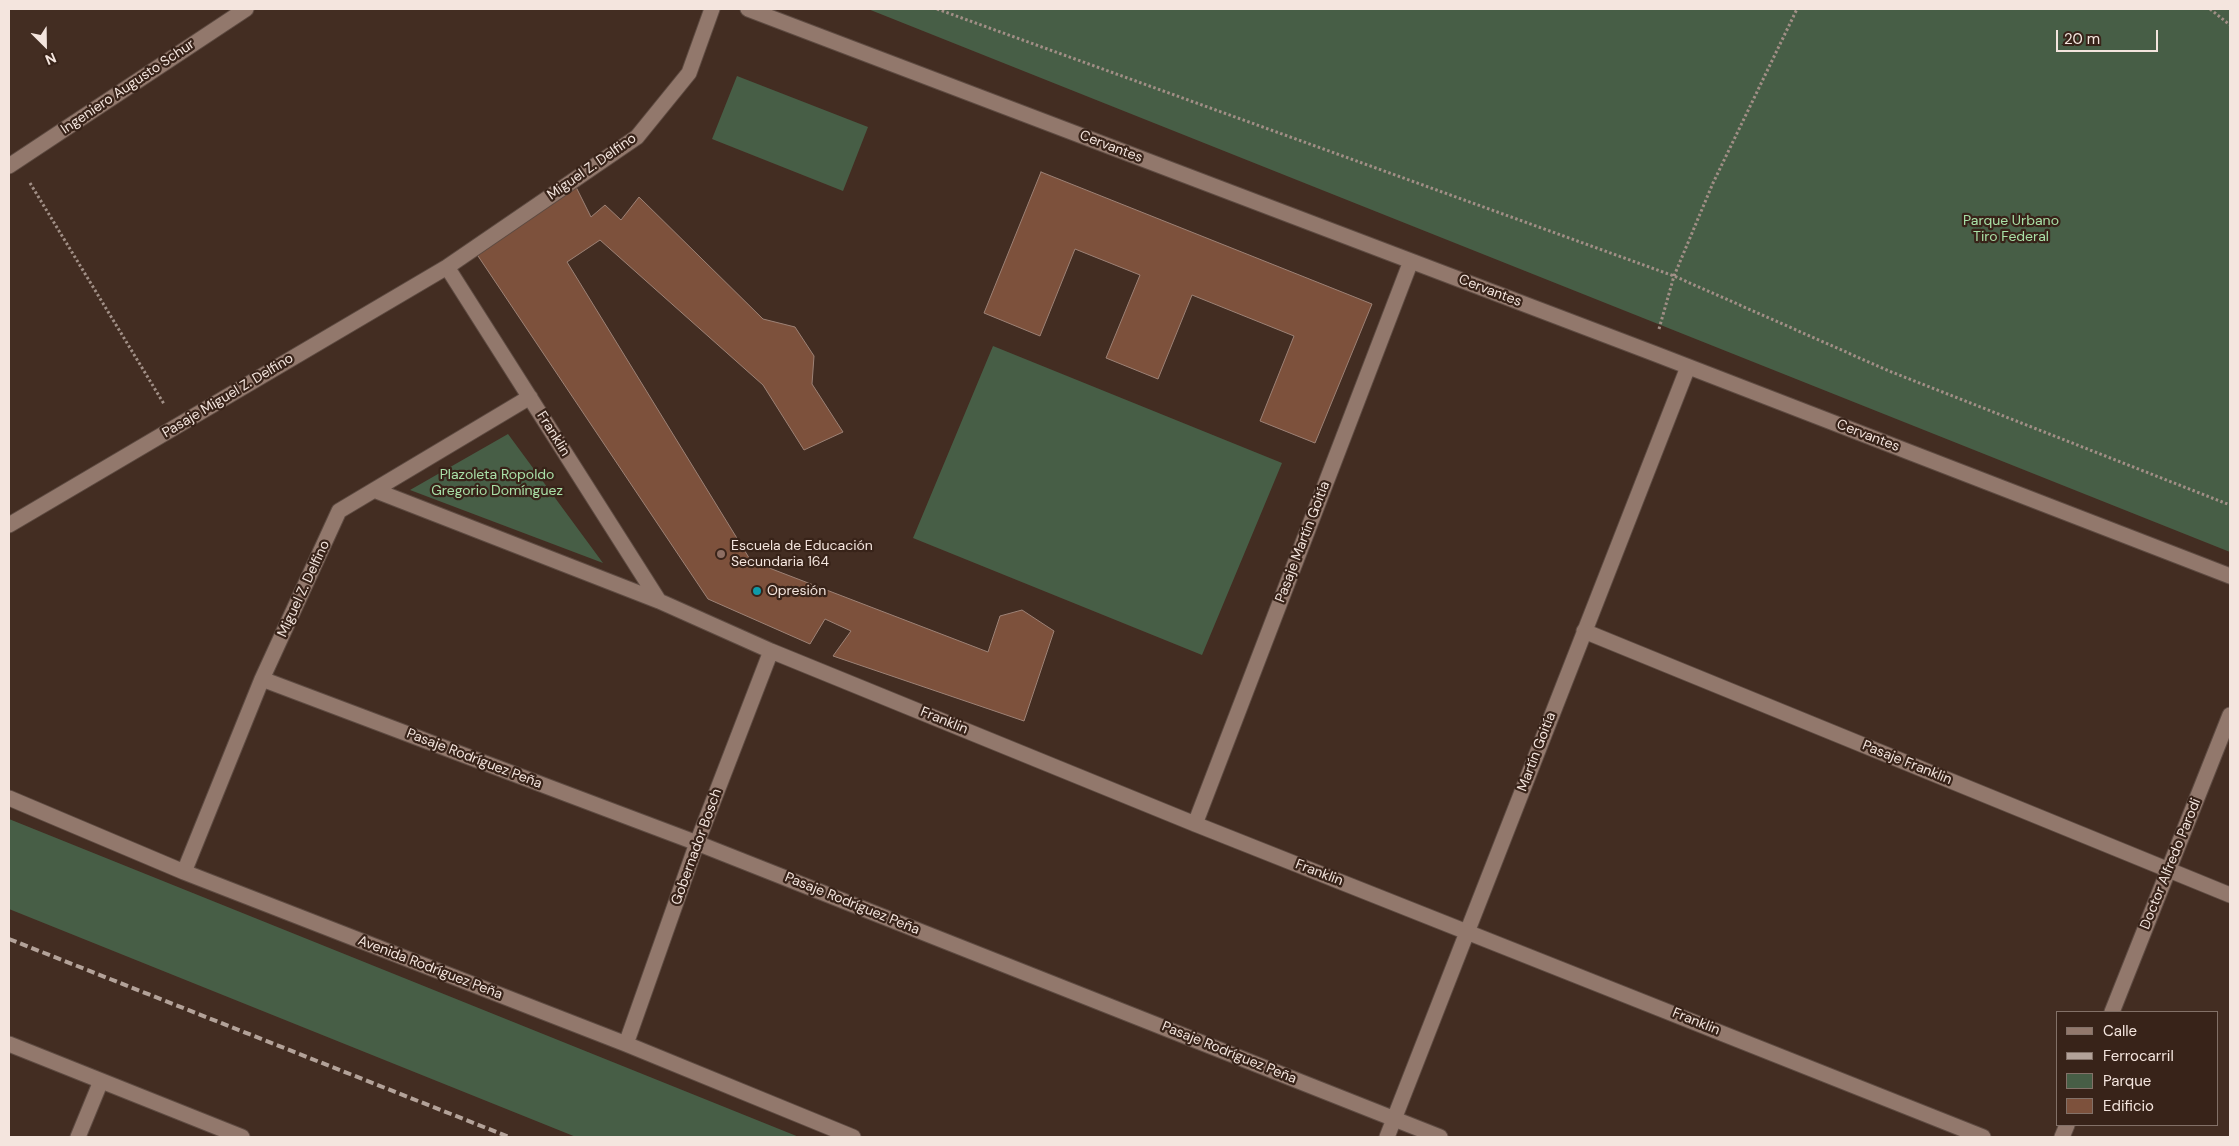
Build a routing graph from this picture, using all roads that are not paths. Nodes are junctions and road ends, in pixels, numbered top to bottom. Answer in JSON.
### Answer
{"nodes":[{"id":1,"x":246,"y":9,"type":"edge"},
{"id":2,"x":712,"y":9,"type":"edge"},
{"id":3,"x":748,"y":9,"type":"edge"},
{"id":4,"x":13,"y":163,"type":"edge"},
{"id":5,"x":1411,"y":261,"type":"junction"},
{"id":6,"x":447,"y":267,"type":"junction"},
{"id":7,"x":1688,"y":367,"type":"junction"},
{"id":8,"x":530,"y":397,"type":"junction"},
{"id":9,"x":374,"y":490,"type":"junction"},
{"id":10,"x":9,"y":525,"type":"edge"},
{"id":11,"x":2230,"y":576,"type":"edge"},
{"id":12,"x":659,"y":601,"type":"junction"},
{"id":13,"x":1584,"y":631,"type":"junction"},
{"id":14,"x":771,"y":651,"type":"junction"},
{"id":15,"x":262,"y":679,"type":"junction"},
{"id":16,"x":2230,"y":715,"type":"edge"},
{"id":17,"x":9,"y":798,"type":"edge"},
{"id":18,"x":1195,"y":824,"type":"junction"},
{"id":19,"x":697,"y":843,"type":"junction"},
{"id":20,"x":2168,"y":869,"type":"junction"},
{"id":21,"x":184,"y":872,"type":"junction"},
{"id":22,"x":2230,"y":895,"type":"edge"},
{"id":23,"x":1468,"y":931,"type":"junction"},
{"id":24,"x":2112,"y":1011,"type":"edge"},
{"id":25,"x":9,"y":1044,"type":"edge"},
{"id":26,"x":626,"y":1044,"type":"junction"},
{"id":27,"x":101,"y":1080,"type":"junction"},
{"id":28,"x":1394,"y":1118,"type":"junction"},
{"id":29,"x":78,"y":1137,"type":"edge"},
{"id":30,"x":242,"y":1137,"type":"edge"},
{"id":31,"x":853,"y":1137,"type":"edge"},
{"id":32,"x":1386,"y":1137,"type":"edge"},
{"id":33,"x":1440,"y":1137,"type":"edge"},
{"id":34,"x":1983,"y":1137,"type":"edge"}],
"edges":[{"from":1,"to":4,"type":"street","name":"Ingeniero Augusto Schur"},
{"from":2,"to":6,"type":"street","name":"Miguel Z. Delfino"},
{"from":3,"to":5,"type":"street","name":"Cervantes"},
{"from":5,"to":7,"type":"street","name":"Cervantes"},
{"from":5,"to":18,"type":"street","name":"Pasaje Martín Goitía"},
{"from":6,"to":8,"type":"street","name":"Franklin"},
{"from":6,"to":10,"type":"street","name":"Pasaje Miguel Z. Delfino"},
{"from":7,"to":11,"type":"street","name":"Cervantes"},
{"from":7,"to":13,"type":"street","name":"Martín Goitía"},
{"from":8,"to":9,"type":"street","name":"Miguel Z. Delfino"},
{"from":8,"to":12,"type":"street","name":"Franklin"},
{"from":9,"to":12,"type":"street","name":"Franklin"},
{"from":9,"to":15,"type":"street","name":"Miguel Z. Delfino"},
{"from":12,"to":14,"type":"street","name":"Franklin"},
{"from":13,"to":20,"type":"street","name":"Pasaje Franklin"},
{"from":13,"to":23,"type":"street","name":"Martín Goitía"},
{"from":14,"to":18,"type":"street","name":"Franklin"},
{"from":14,"to":19,"type":"street","name":"Gobernador Bosch"},
{"from":15,"to":19,"type":"street","name":"Pasaje Rodríguez Peña"},
{"from":15,"to":21,"type":"street","name":"Miguel Z. Delfino"},
{"from":16,"to":20,"type":"street","name":"Doctor Alfredo Parodi"},
{"from":17,"to":21,"type":"street","name":"Avenida Rodríguez Peña"},
{"from":18,"to":23,"type":"street","name":"Franklin"},
{"from":19,"to":26,"type":"street","name":"Gobernador Bosch"},
{"from":19,"to":28,"type":"street","name":"Pasaje Rodríguez Peña"},
{"from":20,"to":22,"type":"street","name":"Pasaje Franklin"},
{"from":20,"to":24,"type":"street","name":"Doctor Alfredo Parodi"},
{"from":21,"to":26,"type":"street","name":"Avenida Rodríguez Peña"},
{"from":23,"to":28,"type":"street","name":"Martín Goitía"},
{"from":23,"to":34,"type":"street","name":"Franklin"},
{"from":25,"to":27,"type":"street"},
{"from":26,"to":31,"type":"street","name":"Avenida Rodríguez Peña"},
{"from":27,"to":29,"type":"street"},
{"from":27,"to":30,"type":"street"},
{"from":28,"to":32,"type":"street","name":"Martín Goitía"},
{"from":28,"to":33,"type":"street","name":"Pasaje Rodríguez Peña"}]}
